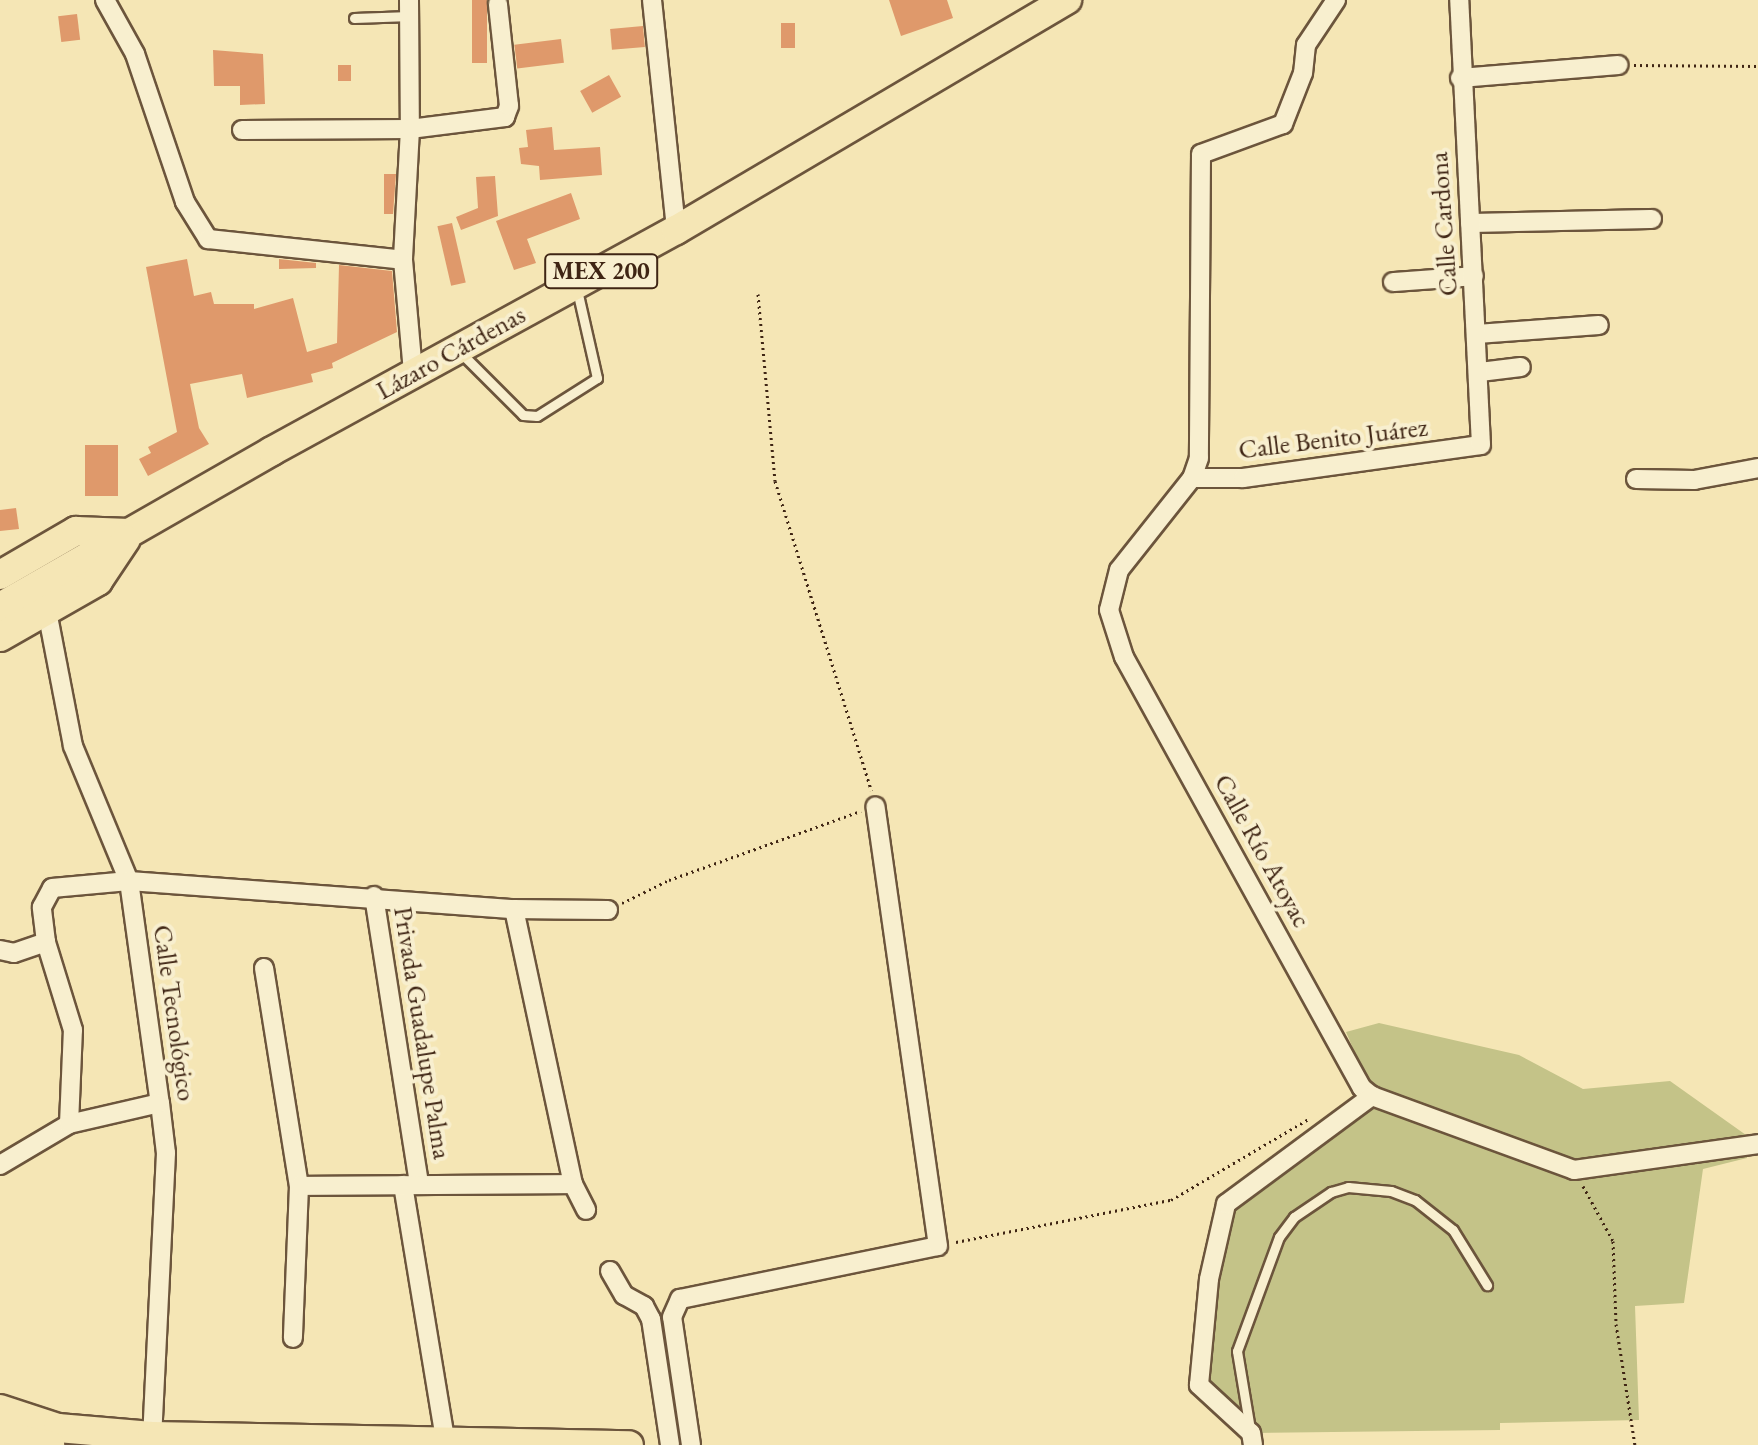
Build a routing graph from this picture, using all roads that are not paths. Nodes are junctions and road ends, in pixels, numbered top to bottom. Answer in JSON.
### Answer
{"nodes":[{"id":1,"x":105,"y":0,"type":"edge"},
{"id":2,"x":652,"y":0,"type":"edge"},
{"id":3,"x":1067,"y":0,"type":"edge"},
{"id":4,"x":1336,"y":0,"type":"edge"},
{"id":5,"x":1459,"y":0,"type":"edge"},
{"id":6,"x":498,"y":4,"type":"dead end"},
{"id":7,"x":410,"y":8,"type":"edge"},
{"id":8,"x":354,"y":18,"type":"dead end"},
{"id":9,"x":1618,"y":65,"type":"road end"},
{"id":10,"x":1460,"y":78,"type":"junction"},
{"id":11,"x":410,"y":129,"type":"junction"},
{"id":12,"x":242,"y":130,"type":"dead end"},
{"id":13,"x":1652,"y":219,"type":"dead end"},
{"id":14,"x":1470,"y":223,"type":"junction"},
{"id":15,"x":676,"y":230,"type":"junction"},
{"id":16,"x":403,"y":260,"type":"junction"},
{"id":17,"x":1474,"y":276,"type":"junction"},
{"id":18,"x":1393,"y":282,"type":"dead end"},
{"id":19,"x":576,"y":285,"type":"junction"},
{"id":20,"x":1599,"y":325,"type":"dead end"},
{"id":21,"x":1477,"y":334,"type":"junction"},
{"id":22,"x":457,"y":349,"type":"junction"},
{"id":23,"x":1521,"y":367,"type":"dead end"},
{"id":24,"x":1480,"y":372,"type":"junction"},
{"id":25,"x":413,"y":373,"type":"junction"},
{"id":26,"x":1481,"y":445,"type":"joint"},
{"id":27,"x":1758,"y":468,"type":"edge"},
{"id":28,"x":1192,"y":478,"type":"junction"},
{"id":29,"x":1636,"y":479,"type":"dead end"},
{"id":30,"x":130,"y":533,"type":"junction"},
{"id":31,"x":0,"y":575,"type":"edge"},
{"id":32,"x":0,"y":607,"type":"edge"},
{"id":33,"x":47,"y":611,"type":"junction"},
{"id":34,"x":0,"y":637,"type":"edge"},
{"id":35,"x":875,"y":806,"type":"road end"},
{"id":36,"x":129,"y":881,"type":"junction"},
{"id":37,"x":374,"y":896,"type":"junction"},
{"id":38,"x":514,"y":909,"type":"junction"},
{"id":39,"x":608,"y":910,"type":"road end"},
{"id":40,"x":46,"y":942,"type":"junction"},
{"id":41,"x":0,"y":950,"type":"edge"},
{"id":42,"x":264,"y":968,"type":"dead end"},
{"id":43,"x":1372,"y":1096,"type":"junction"},
{"id":44,"x":160,"y":1103,"type":"junction"},
{"id":45,"x":69,"y":1124,"type":"junction"},
{"id":46,"x":1756,"y":1144,"type":"edge"},
{"id":47,"x":0,"y":1165,"type":"edge"},
{"id":48,"x":411,"y":1184,"type":"junction"},
{"id":49,"x":573,"y":1184,"type":"junction"},
{"id":50,"x":299,"y":1186,"type":"junction"},
{"id":51,"x":586,"y":1210,"type":"dead end"},
{"id":52,"x":610,"y":1271,"type":"dead end"},
{"id":53,"x":1487,"y":1285,"type":"dead end"},
{"id":54,"x":293,"y":1338,"type":"dead end"},
{"id":55,"x":0,"y":1390,"type":"edge"},
{"id":56,"x":0,"y":1409,"type":"edge"},
{"id":57,"x":121,"y":1433,"type":"junction"},
{"id":58,"x":0,"y":1436,"type":"edge"},
{"id":59,"x":152,"y":1436,"type":"junction"},
{"id":60,"x":1252,"y":1439,"type":"edge"},
{"id":61,"x":446,"y":1444,"type":"edge"},
{"id":62,"x":50,"y":1445,"type":"edge"},
{"id":63,"x":629,"y":1445,"type":"edge"},
{"id":64,"x":670,"y":1445,"type":"edge"},
{"id":65,"x":691,"y":1445,"type":"edge"}],
"edges":[{"from":1,"to":16,"type":"street"},
{"from":2,"to":15,"type":"street"},
{"from":3,"to":15,"type":"main road","name":"Lázaro Cárdenas","number":"MEX 200"},
{"from":4,"to":28,"type":"street","name":"Calle Río Atoyac"},
{"from":5,"to":10,"type":"street","name":"Calle Cardona"},
{"from":6,"to":11,"type":"street"},
{"from":7,"to":8,"type":"lane"},
{"from":7,"to":11,"type":"street"},
{"from":9,"to":10,"type":"street"},
{"from":10,"to":14,"type":"street","name":"Calle Cardona"},
{"from":11,"to":12,"type":"street"},
{"from":11,"to":16,"type":"street"},
{"from":13,"to":14,"type":"street"},
{"from":14,"to":17,"type":"street","name":"Calle Cardona"},
{"from":15,"to":19,"type":"main road","name":"Lázaro Cárdenas","number":"MEX 200"},
{"from":16,"to":25,"type":"street"},
{"from":17,"to":18,"type":"street"},
{"from":17,"to":21,"type":"street","name":"Calle Cardona"},
{"from":19,"to":22,"type":"main road","name":"Lázaro Cárdenas","number":"MEX 200"},
{"from":19,"to":22,"type":"lane"},
{"from":20,"to":21,"type":"street"},
{"from":21,"to":24,"type":"street","name":"Calle Cardona"},
{"from":22,"to":25,"type":"main road","name":"Lázaro Cárdenas","number":"MEX 200"},
{"from":23,"to":24,"type":"street"},
{"from":24,"to":26,"type":"street","name":"Calle Cardona"},
{"from":25,"to":30,"type":"main road","name":"Lázaro Cárdenas","number":"MEX 200"},
{"from":26,"to":28,"type":"street","name":"Calle Benito Juárez"},
{"from":27,"to":29,"type":"street"},
{"from":28,"to":43,"type":"street","name":"Calle Río Atoyac"},
{"from":30,"to":31,"type":"main road"},
{"from":30,"to":32,"type":"main road","name":"Lázaro Cárdenas","number":"MEX 200"},
{"from":30,"to":33,"type":"main road","number":"MEX 200"},
{"from":33,"to":34,"type":"main road","number":"MEX 200"},
{"from":33,"to":36,"type":"street","name":"Calle Tecnológico"},
{"from":35,"to":65,"type":"street"},
{"from":36,"to":37,"type":"street","name":"Privada Guadalupe Palma"},
{"from":36,"to":40,"type":"street","name":"Privada Guadalupe Palma"},
{"from":36,"to":44,"type":"street","name":"Calle Tecnológico"},
{"from":37,"to":38,"type":"street"},
{"from":37,"to":48,"type":"street","name":"Privada Guadalupe Palma"},
{"from":38,"to":39,"type":"street"},
{"from":38,"to":49,"type":"street"},
{"from":40,"to":41,"type":"street"},
{"from":40,"to":45,"type":"street"},
{"from":42,"to":50,"type":"street"},
{"from":43,"to":46,"type":"street"},
{"from":43,"to":60,"type":"street"},
{"from":44,"to":45,"type":"street"},
{"from":44,"to":59,"type":"street","name":"Calle Tecnológico"},
{"from":45,"to":47,"type":"street"},
{"from":48,"to":49,"type":"street","name":"Privada Guadalupe Palma"},
{"from":48,"to":50,"type":"street"},
{"from":48,"to":61,"type":"street","name":"Privada Guadalupe Palma"},
{"from":49,"to":51,"type":"street"},
{"from":50,"to":54,"type":"street"},
{"from":52,"to":64,"type":"street"},
{"from":53,"to":60,"type":"lane"},
{"from":55,"to":57,"type":"main road"},
{"from":56,"to":57,"type":"main road"},
{"from":57,"to":59,"type":"main road"},
{"from":58,"to":62,"type":"main road"},
{"from":59,"to":61,"type":"main road"},
{"from":61,"to":63,"type":"main road"}]}
